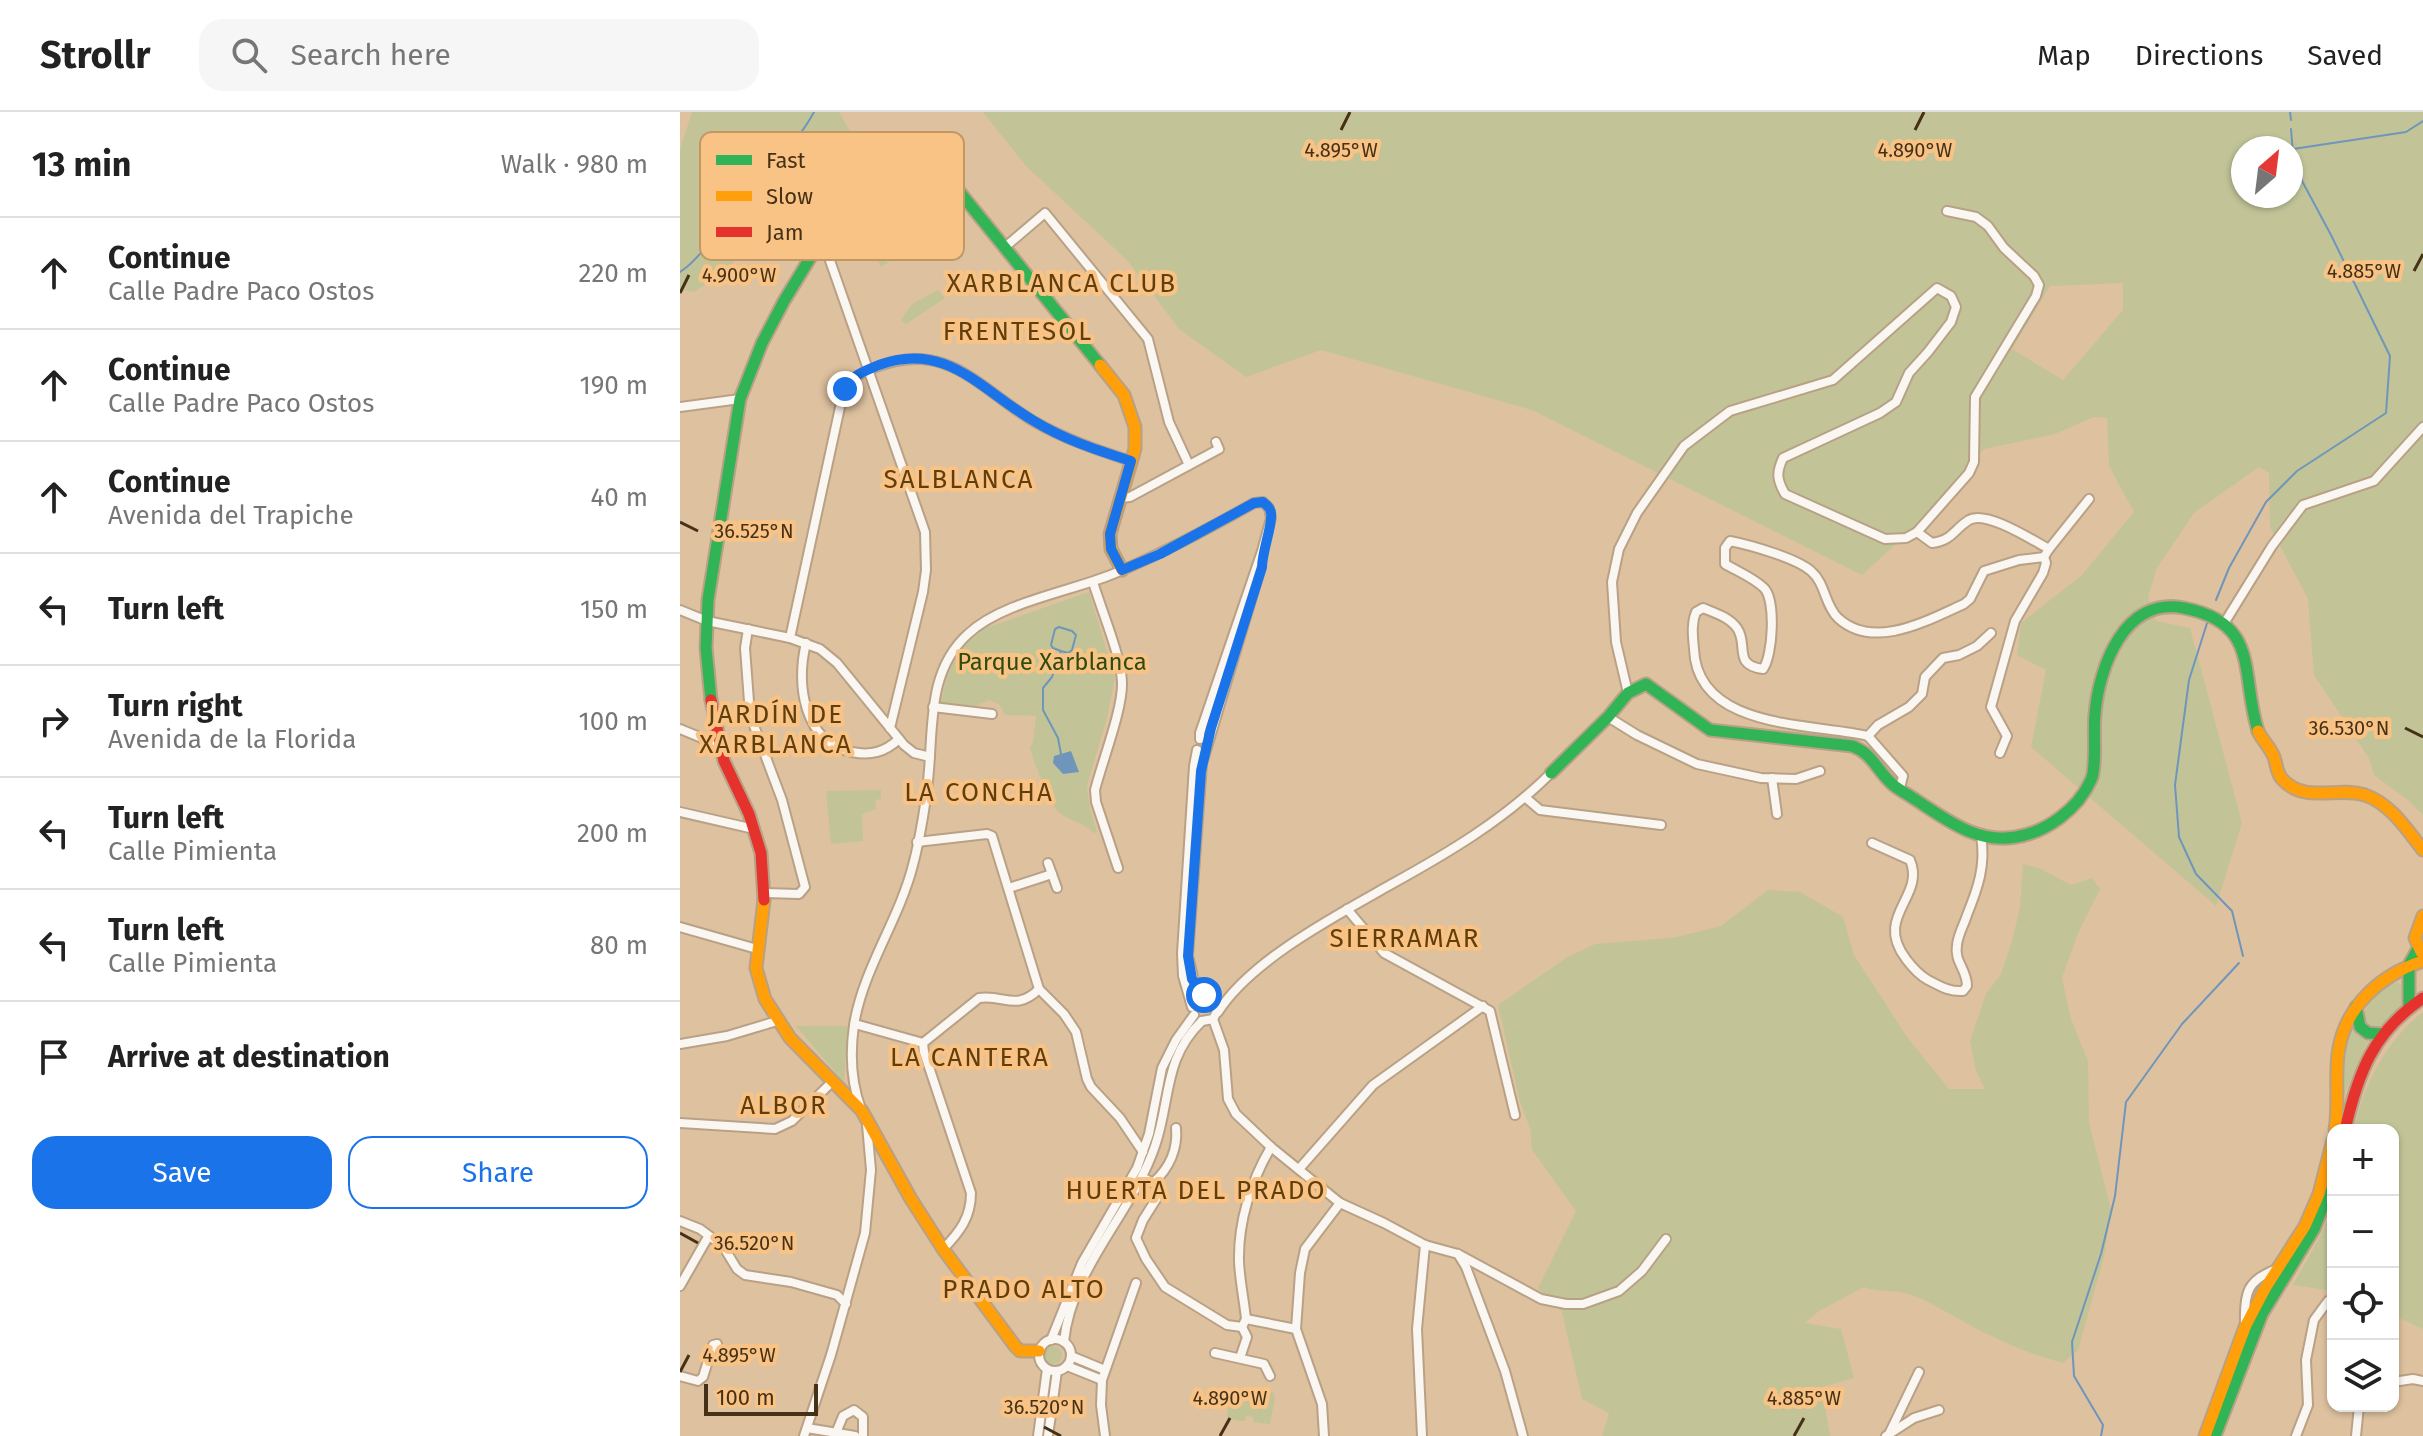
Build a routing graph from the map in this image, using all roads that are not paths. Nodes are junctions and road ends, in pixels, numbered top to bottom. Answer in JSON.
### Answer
{"nodes":[{"id":1,"x":964,"y":197,"type":"edge"},
{"id":2,"x":1947,"y":211,"type":"dead end"},
{"id":3,"x":1005,"y":247,"type":"junction"},
{"id":4,"x":809,"y":260,"type":"edge"},
{"id":5,"x":830,"y":260,"type":"edge"},
{"id":6,"x":869,"y":369,"type":"junction"},
{"id":7,"x":740,"y":399,"type":"junction"},
{"id":8,"x":680,"y":407,"type":"edge"},
{"id":9,"x":2423,"y":427,"type":"edge"},
{"id":10,"x":1216,"y":442,"type":"dead end"},
{"id":11,"x":1131,"y":461,"type":"junction"},
{"id":12,"x":1189,"y":465,"type":"junction"},
{"id":13,"x":1120,"y":498,"type":"junction"},
{"id":14,"x":2089,"y":499,"type":"dead end"},
{"id":15,"x":1917,"y":532,"type":"junction"},
{"id":16,"x":2046,"y":553,"type":"junction"},
{"id":17,"x":1122,"y":570,"type":"junction"},
{"id":18,"x":1093,"y":582,"type":"junction"},
{"id":19,"x":680,"y":610,"type":"edge"},
{"id":20,"x":707,"y":621,"type":"junction"},
{"id":21,"x":2225,"y":622,"type":"junction"},
{"id":22,"x":748,"y":629,"type":"junction"},
{"id":23,"x":1991,"y":633,"type":"dead end"},
{"id":24,"x":790,"y":638,"type":"junction"},
{"id":25,"x":806,"y":643,"type":"junction"},
{"id":26,"x":1628,"y":693,"type":"junction"},
{"id":27,"x":933,"y":707,"type":"junction"},
{"id":28,"x":992,"y":714,"type":"dead end"},
{"id":29,"x":1608,"y":717,"type":"junction"},
{"id":30,"x":890,"y":728,"type":"junction"},
{"id":31,"x":680,"y":729,"type":"edge"},
{"id":32,"x":1868,"y":736,"type":"junction"},
{"id":33,"x":899,"y":739,"type":"junction"},
{"id":34,"x":719,"y":745,"type":"junction"},
{"id":35,"x":1202,"y":745,"type":"junction"},
{"id":36,"x":2000,"y":753,"type":"dead end"},
{"id":37,"x":930,"y":757,"type":"junction"},
{"id":38,"x":1820,"y":771,"type":"dead end"},
{"id":39,"x":1551,"y":773,"type":"joint"},
{"id":40,"x":1772,"y":778,"type":"junction"},
{"id":41,"x":1900,"y":788,"type":"junction"},
{"id":42,"x":1526,"y":798,"type":"junction"},
{"id":43,"x":680,"y":812,"type":"edge"},
{"id":44,"x":1777,"y":814,"type":"dead end"},
{"id":45,"x":1661,"y":825,"type":"dead end"},
{"id":46,"x":754,"y":829,"type":"junction"},
{"id":47,"x":1981,"y":836,"type":"junction"},
{"id":48,"x":917,"y":842,"type":"junction"},
{"id":49,"x":1872,"y":843,"type":"dead end"},
{"id":50,"x":2423,"y":850,"type":"edge"},
{"id":51,"x":1048,"y":863,"type":"dead end"},
{"id":52,"x":1118,"y":868,"type":"dead end"},
{"id":53,"x":1052,"y":874,"type":"junction"},
{"id":54,"x":1009,"y":888,"type":"junction"},
{"id":55,"x":1057,"y":888,"type":"dead end"},
{"id":56,"x":765,"y":893,"type":"junction"},
{"id":57,"x":1347,"y":909,"type":"junction"},
{"id":58,"x":2423,"y":916,"type":"edge"},
{"id":59,"x":680,"y":927,"type":"edge"},
{"id":60,"x":757,"y":949,"type":"junction"},
{"id":61,"x":2422,"y":952,"type":"edge"},
{"id":62,"x":2409,"y":965,"type":"junction"},
{"id":63,"x":2389,"y":977,"type":"junction"},
{"id":64,"x":2407,"y":982,"type":"junction"},
{"id":65,"x":1039,"y":989,"type":"junction"},
{"id":66,"x":1231,"y":994,"type":"junction"},
{"id":67,"x":1208,"y":996,"type":"junction"},
{"id":68,"x":2423,"y":998,"type":"edge"},
{"id":69,"x":1483,"y":1006,"type":"junction"},
{"id":70,"x":2409,"y":1006,"type":"junction"},
{"id":71,"x":2356,"y":1007,"type":"junction"},
{"id":72,"x":1193,"y":1011,"type":"junction"},
{"id":73,"x":1216,"y":1016,"type":"junction"},
{"id":74,"x":777,"y":1021,"type":"junction"},
{"id":75,"x":1202,"y":1021,"type":"junction"},
{"id":76,"x":855,"y":1024,"type":"junction"},
{"id":77,"x":2382,"y":1034,"type":"junction"},
{"id":78,"x":923,"y":1043,"type":"junction"},
{"id":79,"x":680,"y":1044,"type":"edge"},
{"id":80,"x":833,"y":1081,"type":"junction"},
{"id":81,"x":862,"y":1111,"type":"junction"},
{"id":82,"x":1515,"y":1115,"type":"dead end"},
{"id":83,"x":680,"y":1123,"type":"edge"},
{"id":84,"x":2335,"y":1124,"type":"edge"},
{"id":85,"x":2346,"y":1124,"type":"edge"},
{"id":86,"x":1176,"y":1128,"type":"dead end"},
{"id":87,"x":1271,"y":1147,"type":"junction"},
{"id":88,"x":1143,"y":1152,"type":"junction"},
{"id":89,"x":2327,"y":1163,"type":"edge"},
{"id":90,"x":1299,"y":1169,"type":"junction"},
{"id":91,"x":1142,"y":1177,"type":"junction"},
{"id":92,"x":1154,"y":1182,"type":"junction"},
{"id":93,"x":2327,"y":1195,"type":"edge"},
{"id":94,"x":1340,"y":1203,"type":"junction"},
{"id":95,"x":680,"y":1221,"type":"edge"},
{"id":96,"x":708,"y":1237,"type":"junction"},
{"id":97,"x":1666,"y":1239,"type":"dead end"},
{"id":98,"x":1425,"y":1245,"type":"junction"},
{"id":99,"x":943,"y":1249,"type":"junction"},
{"id":100,"x":1458,"y":1254,"type":"junction"},
{"id":101,"x":1136,"y":1283,"type":"dead end"},
{"id":102,"x":680,"y":1286,"type":"edge"},
{"id":103,"x":2327,"y":1302,"type":"edge"},
{"id":104,"x":846,"y":1304,"type":"junction"},
{"id":105,"x":1244,"y":1323,"type":"junction"},
{"id":106,"x":1296,"y":1329,"type":"junction"},
{"id":107,"x":1051,"y":1340,"type":"junction"},
{"id":108,"x":1064,"y":1342,"type":"junction"},
{"id":109,"x":717,"y":1344,"type":"dead end"},
{"id":110,"x":1039,"y":1351,"type":"junction"},
{"id":111,"x":1215,"y":1353,"type":"dead end"},
{"id":112,"x":1071,"y":1356,"type":"junction"},
{"id":113,"x":1240,"y":1358,"type":"junction"},
{"id":114,"x":1067,"y":1366,"type":"junction"},
{"id":115,"x":1052,"y":1370,"type":"junction"},
{"id":116,"x":1105,"y":1370,"type":"junction"},
{"id":117,"x":1919,"y":1372,"type":"dead end"},
{"id":118,"x":680,"y":1376,"type":"edge"},
{"id":119,"x":1270,"y":1376,"type":"dead end"},
{"id":120,"x":1102,"y":1380,"type":"junction"},
{"id":121,"x":2399,"y":1381,"type":"edge"},
{"id":122,"x":2423,"y":1381,"type":"edge"},
{"id":123,"x":1939,"y":1410,"type":"dead end"},
{"id":124,"x":2358,"y":1412,"type":"edge"},
{"id":125,"x":805,"y":1432,"type":"edge"},
{"id":126,"x":836,"y":1433,"type":"junction"},
{"id":127,"x":1888,"y":1434,"type":"edge"},
{"id":128,"x":855,"y":1436,"type":"edge"},
{"id":129,"x":863,"y":1436,"type":"edge"},
{"id":130,"x":1038,"y":1436,"type":"edge"},
{"id":131,"x":1048,"y":1436,"type":"edge"},
{"id":132,"x":1105,"y":1436,"type":"edge"},
{"id":133,"x":1324,"y":1436,"type":"edge"},
{"id":134,"x":1422,"y":1436,"type":"edge"},
{"id":135,"x":1523,"y":1436,"type":"edge"},
{"id":136,"x":2205,"y":1436,"type":"edge"},
{"id":137,"x":2215,"y":1436,"type":"edge"},
{"id":138,"x":2296,"y":1436,"type":"edge"},
{"id":139,"x":2356,"y":1436,"type":"edge"}],
"edges":[{"from":1,"to":3,"type":"street"},
{"from":2,"to":15,"type":"street"},
{"from":3,"to":11,"type":"street"},
{"from":3,"to":12,"type":"street"},
{"from":4,"to":7,"type":"street"},
{"from":5,"to":6,"type":"street"},
{"from":6,"to":11,"type":"street"},
{"from":6,"to":24,"type":"street"},
{"from":6,"to":30,"type":"street"},
{"from":7,"to":8,"type":"street"},
{"from":7,"to":20,"type":"street"},
{"from":9,"to":21,"type":"street"},
{"from":10,"to":12,"type":"street"},
{"from":11,"to":13,"type":"street"},
{"from":12,"to":13,"type":"street"},
{"from":13,"to":17,"type":"street"},
{"from":14,"to":16,"type":"street"},
{"from":15,"to":16,"type":"street"},
{"from":15,"to":26,"type":"street"},
{"from":16,"to":32,"type":"street"},
{"from":16,"to":36,"type":"street"},
{"from":17,"to":18,"type":"street"},
{"from":17,"to":35,"type":"street"},
{"from":18,"to":27,"type":"street"},
{"from":18,"to":52,"type":"street"},
{"from":19,"to":20,"type":"street"},
{"from":20,"to":22,"type":"street"},
{"from":20,"to":34,"type":"street"},
{"from":21,"to":47,"type":"street"},
{"from":21,"to":50,"type":"street"},
{"from":22,"to":24,"type":"street"},
{"from":22,"to":56,"type":"street"},
{"from":23,"to":32,"type":"street"},
{"from":24,"to":25,"type":"street"},
{"from":25,"to":30,"type":"street"},
{"from":25,"to":33,"type":"street"},
{"from":26,"to":29,"type":"street"},
{"from":26,"to":41,"type":"street"},
{"from":27,"to":28,"type":"street"},
{"from":27,"to":37,"type":"street"},
{"from":29,"to":39,"type":"street"},
{"from":29,"to":40,"type":"street"},
{"from":30,"to":33,"type":"street"},
{"from":31,"to":34,"type":"street"},
{"from":32,"to":41,"type":"street"},
{"from":33,"to":37,"type":"street"},
{"from":34,"to":46,"type":"street"},
{"from":35,"to":67,"type":"street"},
{"from":35,"to":72,"type":"street"},
{"from":37,"to":48,"type":"street"},
{"from":38,"to":40,"type":"street"},
{"from":39,"to":42,"type":"street"},
{"from":40,"to":44,"type":"street"},
{"from":41,"to":47,"type":"street"},
{"from":42,"to":45,"type":"street"},
{"from":42,"to":57,"type":"street"},
{"from":43,"to":46,"type":"street"},
{"from":46,"to":56,"type":"street"},
{"from":47,"to":49,"type":"street"},
{"from":48,"to":54,"type":"street"},
{"from":48,"to":76,"type":"street"},
{"from":51,"to":53,"type":"street"},
{"from":53,"to":54,"type":"street"},
{"from":53,"to":55,"type":"street"},
{"from":54,"to":65,"type":"street"},
{"from":56,"to":60,"type":"street"},
{"from":57,"to":66,"type":"street"},
{"from":57,"to":69,"type":"street"},
{"from":58,"to":61,"type":"street"},
{"from":59,"to":60,"type":"street"},
{"from":60,"to":74,"type":"street"},
{"from":61,"to":62,"type":"street"},
{"from":62,"to":63,"type":"street"},
{"from":62,"to":64,"type":"street"},
{"from":63,"to":64,"type":"street"},
{"from":63,"to":71,"type":"street"},
{"from":64,"to":70,"type":"street"},
{"from":65,"to":78,"type":"street"},
{"from":65,"to":88,"type":"street"},
{"from":66,"to":67,"type":"street"},
{"from":66,"to":73,"type":"street"},
{"from":67,"to":72,"type":"street"},
{"from":67,"to":73,"type":"street"},
{"from":68,"to":70,"type":"street"},
{"from":69,"to":82,"type":"street"},
{"from":69,"to":90,"type":"street"},
{"from":70,"to":77,"type":"street"},
{"from":71,"to":77,"type":"street"},
{"from":71,"to":84,"type":"street"},
{"from":72,"to":75,"type":"street"},
{"from":72,"to":88,"type":"street"},
{"from":73,"to":75,"type":"street"},
{"from":73,"to":87,"type":"street"},
{"from":74,"to":79,"type":"street"},
{"from":74,"to":80,"type":"street"},
{"from":75,"to":91,"type":"street"},
{"from":76,"to":78,"type":"street"},
{"from":76,"to":81,"type":"street"},
{"from":77,"to":85,"type":"street"},
{"from":78,"to":99,"type":"street"},
{"from":80,"to":81,"type":"street"},
{"from":80,"to":83,"type":"street"},
{"from":81,"to":99,"type":"street"},
{"from":81,"to":104,"type":"street"},
{"from":86,"to":92,"type":"street"},
{"from":87,"to":90,"type":"street"},
{"from":87,"to":105,"type":"street"},
{"from":88,"to":107,"type":"street"},
{"from":89,"to":136,"type":"street"},
{"from":90,"to":94,"type":"street"},
{"from":91,"to":92,"type":"street"},
{"from":91,"to":108,"type":"street"},
{"from":92,"to":105,"type":"street"},
{"from":93,"to":137,"type":"street"},
{"from":94,"to":98,"type":"street"},
{"from":94,"to":106,"type":"street"},
{"from":95,"to":96,"type":"street"},
{"from":96,"to":102,"type":"street"},
{"from":96,"to":104,"type":"street"},
{"from":97,"to":100,"type":"street"},
{"from":98,"to":100,"type":"street"},
{"from":98,"to":134,"type":"street"},
{"from":99,"to":110,"type":"street"},
{"from":100,"to":135,"type":"street"},
{"from":101,"to":116,"type":"street"},
{"from":103,"to":138,"type":"street"},
{"from":104,"to":125,"type":"street"},
{"from":105,"to":106,"type":"street"},
{"from":105,"to":113,"type":"street"},
{"from":106,"to":133,"type":"street"},
{"from":107,"to":108,"type":"street"},
{"from":107,"to":110,"type":"street"},
{"from":108,"to":112,"type":"street"},
{"from":109,"to":118,"type":"street"},
{"from":110,"to":115,"type":"street"},
{"from":111,"to":113,"type":"street"},
{"from":112,"to":114,"type":"street"},
{"from":112,"to":116,"type":"street"},
{"from":113,"to":119,"type":"street"},
{"from":114,"to":115,"type":"street"},
{"from":114,"to":120,"type":"street"},
{"from":115,"to":130,"type":"street"},
{"from":115,"to":131,"type":"street"},
{"from":116,"to":120,"type":"street"},
{"from":117,"to":127,"type":"street"},
{"from":120,"to":132,"type":"street"},
{"from":121,"to":122,"type":"street"},
{"from":123,"to":127,"type":"street"},
{"from":124,"to":139,"type":"street"},
{"from":125,"to":126,"type":"street"},
{"from":126,"to":128,"type":"street"},
{"from":126,"to":129,"type":"street"}]}
